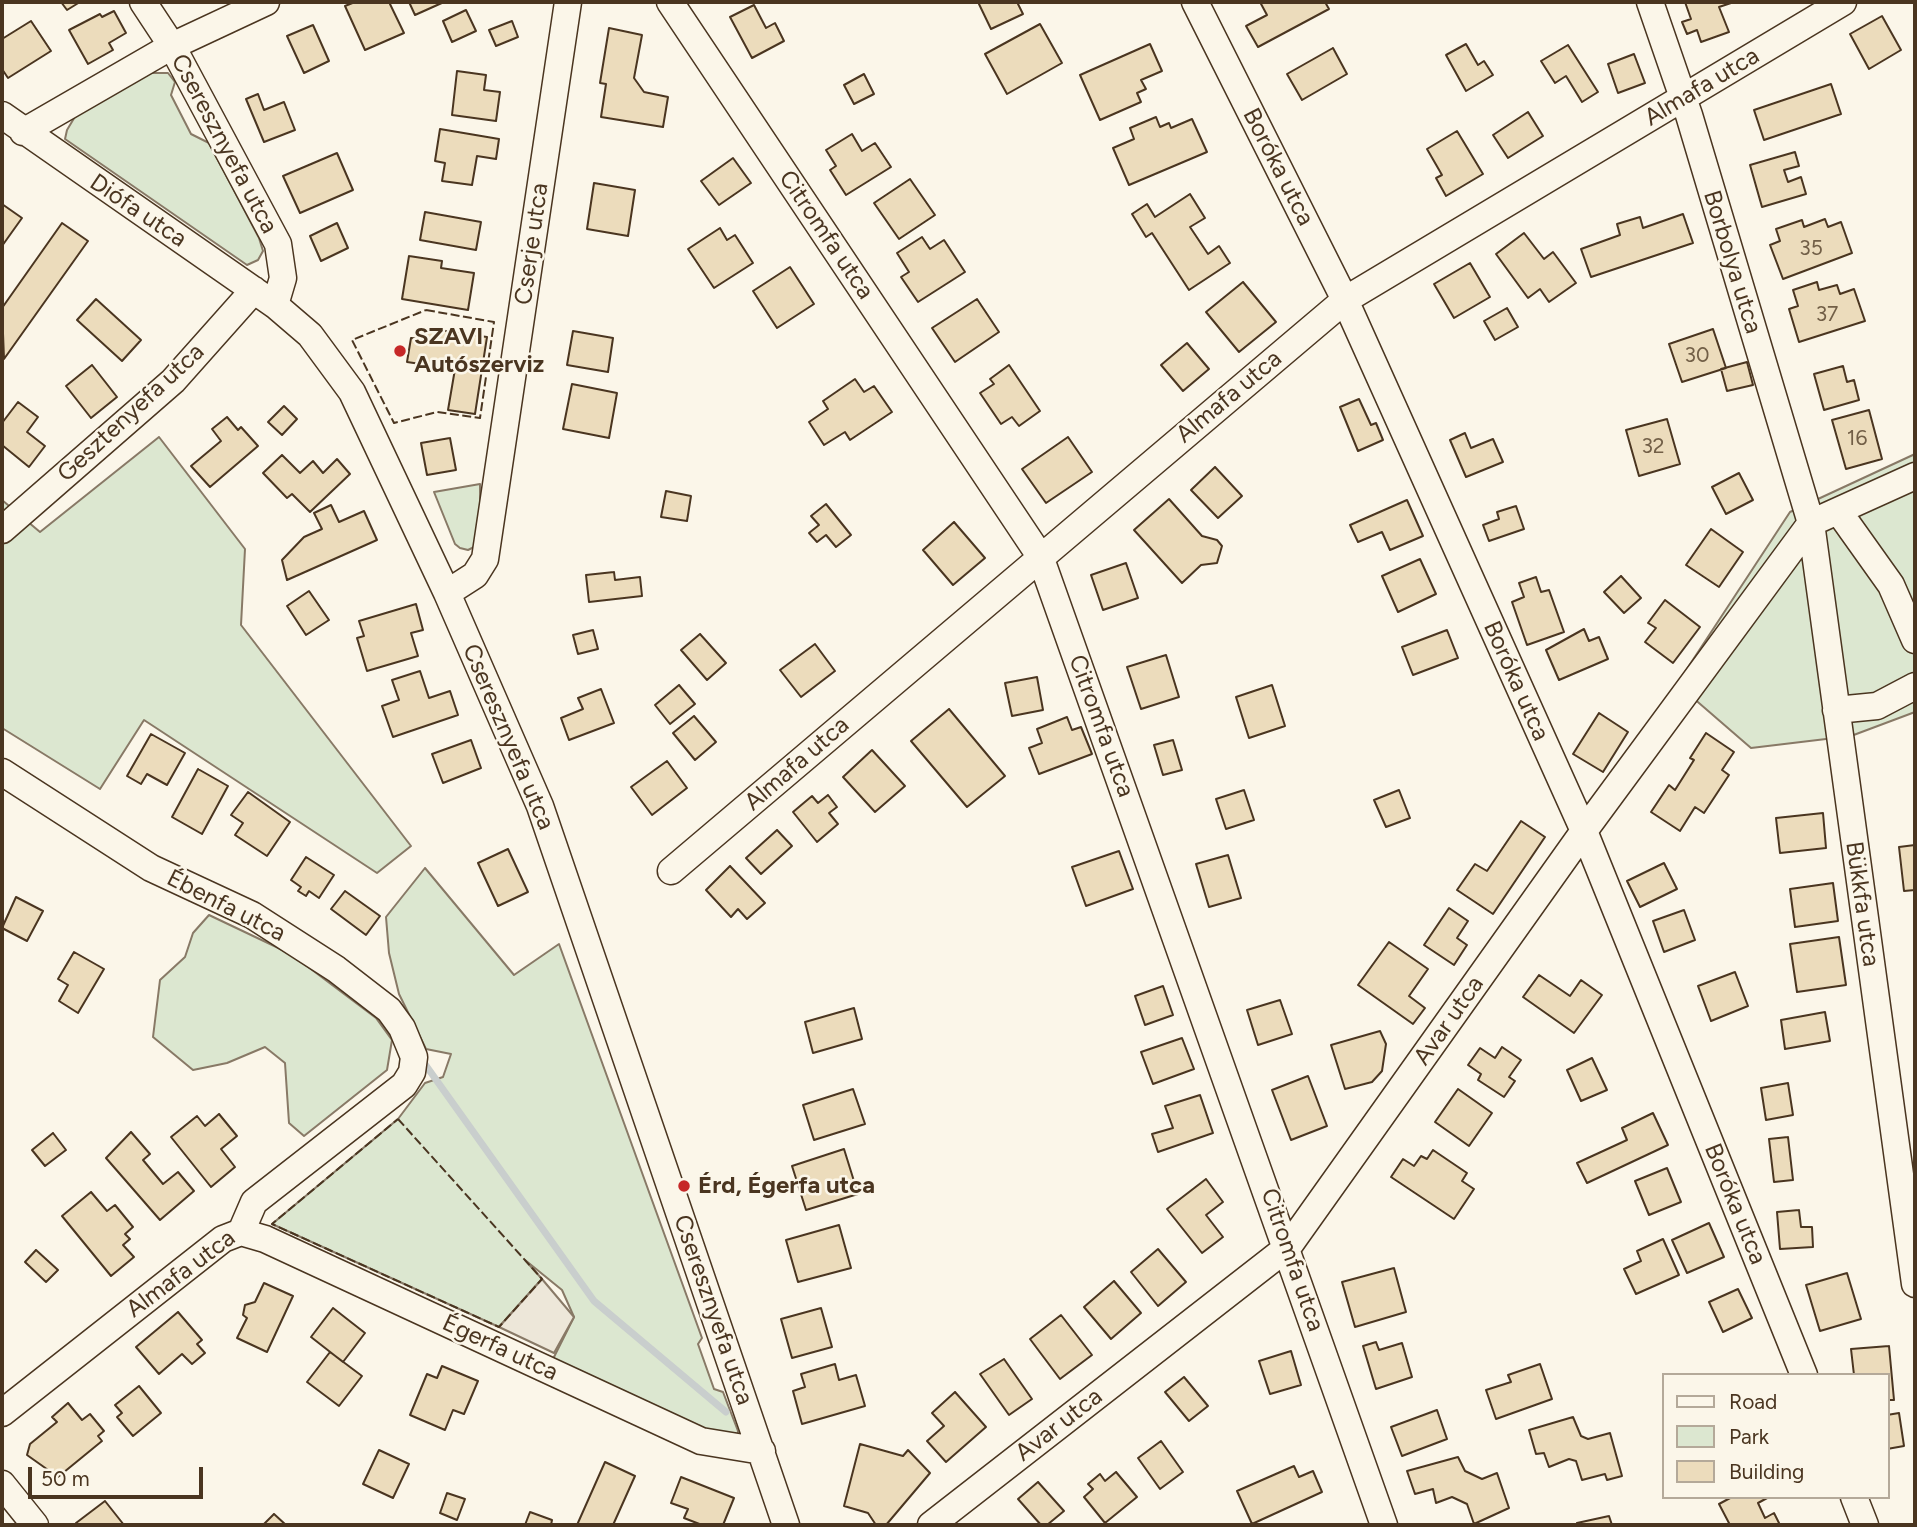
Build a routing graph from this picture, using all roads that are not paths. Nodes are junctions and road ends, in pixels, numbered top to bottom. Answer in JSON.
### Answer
{"nodes":[{"id":1,"x":142,"y":2,"type":"edge"},
{"id":2,"x":266,"y":2,"type":"edge"},
{"id":3,"x":568,"y":2,"type":"edge"},
{"id":4,"x":670,"y":2,"type":"edge"},
{"id":5,"x":1195,"y":2,"type":"edge"},
{"id":6,"x":1650,"y":2,"type":"edge"},
{"id":7,"x":1843,"y":2,"type":"edge"},
{"id":8,"x":172,"y":46,"type":"junction"},
{"id":9,"x":1683,"y":99,"type":"junction"},
{"id":10,"x":2,"y":115,"type":"edge"},
{"id":11,"x":23,"y":132,"type":"junction"},
{"id":12,"x":265,"y":297,"type":"junction"},
{"id":13,"x":1345,"y":300,"type":"junction"},
{"id":14,"x":1915,"y":476,"type":"edge"},
{"id":15,"x":1839,"y":512,"type":"junction"},
{"id":16,"x":1811,"y":523,"type":"junction"},
{"id":17,"x":2,"y":530,"type":"edge"},
{"id":18,"x":1040,"y":556,"type":"junction"},
{"id":19,"x":447,"y":593,"type":"junction"},
{"id":20,"x":1915,"y":640,"type":"edge"},
{"id":21,"x":1915,"y":686,"type":"edge"},
{"id":22,"x":1836,"y":710,"type":"junction"},
{"id":23,"x":2,"y":772,"type":"edge"},
{"id":24,"x":1584,"y":831,"type":"junction"},
{"id":25,"x":671,"y":872,"type":"dead end"},
{"id":26,"x":412,"y":1072,"type":"joint"},
{"id":27,"x":241,"y":1233,"type":"junction"},
{"id":28,"x":1287,"y":1247,"type":"junction"},
{"id":29,"x":1915,"y":1284,"type":"edge"},
{"id":30,"x":1803,"y":1373,"type":"edge"},
{"id":31,"x":2,"y":1413,"type":"edge"},
{"id":32,"x":762,"y":1451,"type":"junction"},
{"id":33,"x":2,"y":1483,"type":"edge"},
{"id":34,"x":1855,"y":1499,"type":"edge"},
{"id":35,"x":34,"y":1525,"type":"edge"},
{"id":36,"x":786,"y":1525,"type":"edge"},
{"id":37,"x":931,"y":1525,"type":"edge"},
{"id":38,"x":1384,"y":1525,"type":"edge"},
{"id":39,"x":1865,"y":1525,"type":"edge"}],
"edges":[{"from":1,"to":8,"type":"street","name":"Cseresznyefa utca"},
{"from":2,"to":8,"type":"street"},
{"from":3,"to":19,"type":"street","name":"Cserje utca"},
{"from":4,"to":18,"type":"street","name":"Citromfa utca"},
{"from":5,"to":13,"type":"street","name":"Boróka utca"},
{"from":6,"to":9,"type":"street","name":"Borbolya utca"},
{"from":7,"to":9,"type":"street","name":"Almafa utca"},
{"from":8,"to":11,"type":"street"},
{"from":8,"to":12,"type":"street","name":"Cseresznyefa utca"},
{"from":9,"to":13,"type":"street","name":"Almafa utca"},
{"from":9,"to":16,"type":"street","name":"Borbolya utca"},
{"from":10,"to":11,"type":"street","name":"Diófa utca"},
{"from":11,"to":12,"type":"street","name":"Diófa utca"},
{"from":12,"to":17,"type":"street","name":"Gesztenyefa utca"},
{"from":12,"to":19,"type":"street","name":"Cseresznyefa utca"},
{"from":13,"to":18,"type":"street","name":"Almafa utca"},
{"from":13,"to":24,"type":"street","name":"Boróka utca"},
{"from":14,"to":15,"type":"street"},
{"from":15,"to":16,"type":"street"},
{"from":15,"to":20,"type":"street"},
{"from":16,"to":22,"type":"street","name":"Bükkfa utca"},
{"from":16,"to":24,"type":"street","name":"Avar utca"},
{"from":18,"to":25,"type":"street","name":"Almafa utca"},
{"from":18,"to":28,"type":"street","name":"Citromfa utca"},
{"from":19,"to":32,"type":"street","name":"Cseresznyefa utca"},
{"from":21,"to":22,"type":"street"},
{"from":22,"to":29,"type":"street","name":"Bükkfa utca"},
{"from":23,"to":26,"type":"street","name":"Ébenfa utca"},
{"from":24,"to":28,"type":"street","name":"Avar utca"},
{"from":24,"to":30,"type":"street","name":"Boróka utca"},
{"from":26,"to":27,"type":"street","name":"Almafa utca"},
{"from":27,"to":31,"type":"street","name":"Almafa utca"},
{"from":27,"to":32,"type":"street","name":"Égerfa utca"},
{"from":28,"to":37,"type":"street","name":"Avar utca"},
{"from":28,"to":38,"type":"street","name":"Citromfa utca"},
{"from":32,"to":36,"type":"street","name":"Cseresznyefa utca"},
{"from":33,"to":35,"type":"street"},
{"from":34,"to":39,"type":"street"}]}
